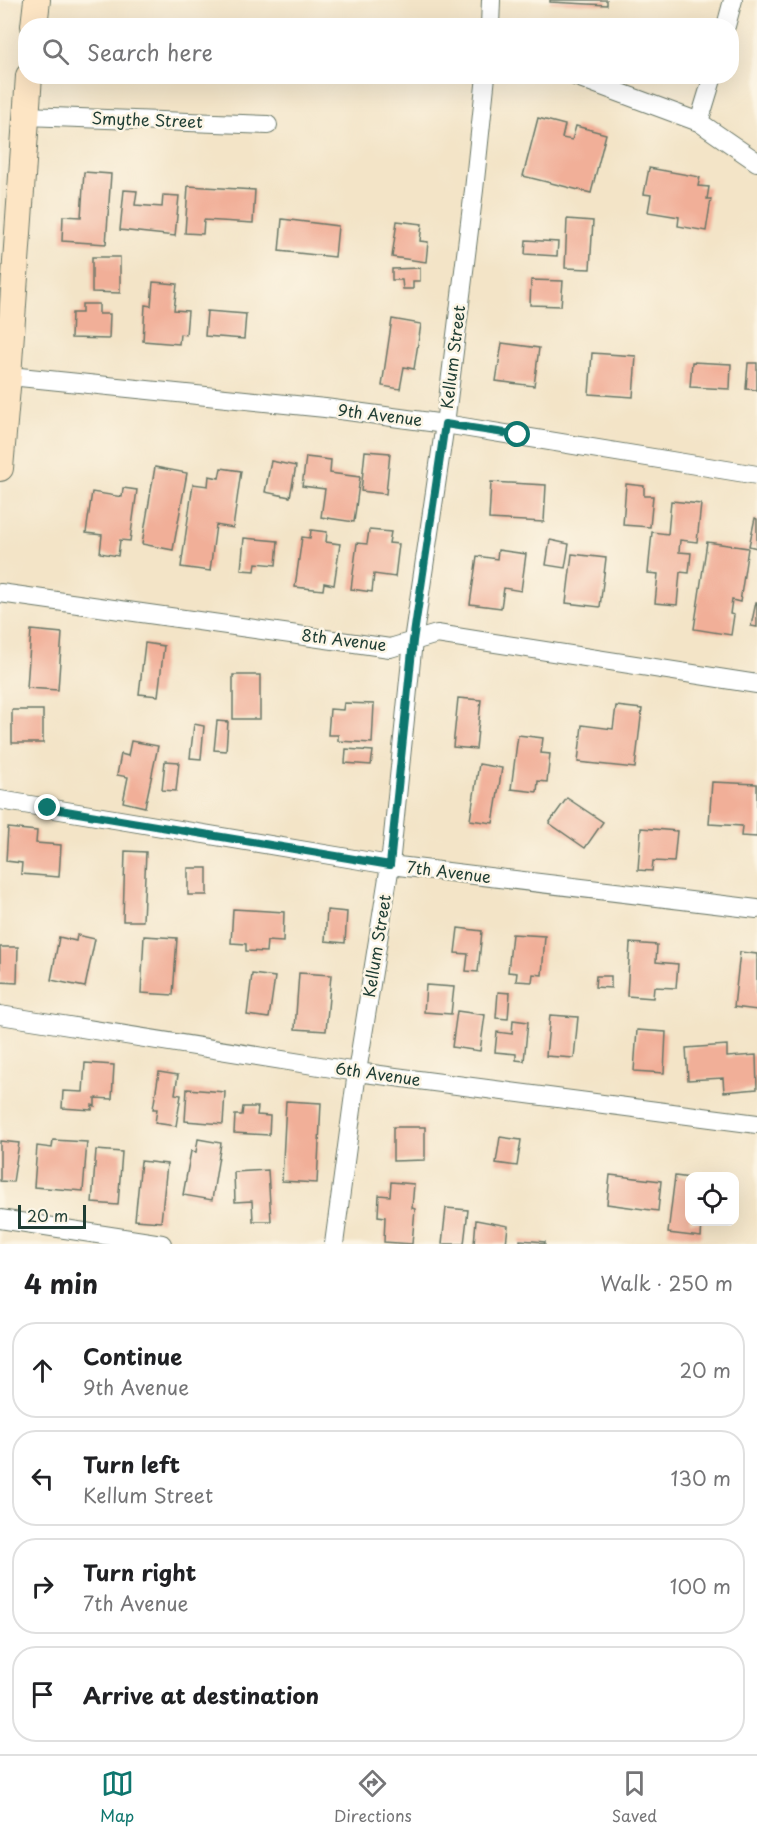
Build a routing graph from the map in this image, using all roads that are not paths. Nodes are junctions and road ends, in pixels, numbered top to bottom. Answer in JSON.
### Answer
{"nodes":[{"id":1,"x":37,"y":0,"type":"edge"},
{"id":2,"x":491,"y":0,"type":"edge"},
{"id":3,"x":733,"y":0,"type":"edge"},
{"id":4,"x":35,"y":18,"type":"edge"},
{"id":5,"x":490,"y":18,"type":"edge"},
{"id":6,"x":728,"y":18,"type":"edge"},
{"id":7,"x":28,"y":84,"type":"edge"},
{"id":8,"x":485,"y":84,"type":"edge"},
{"id":9,"x":597,"y":84,"type":"edge"},
{"id":10,"x":711,"y":84,"type":"edge"},
{"id":11,"x":25,"y":116,"type":"junction"},
{"id":12,"x":699,"y":122,"type":"junction"},
{"id":13,"x":268,"y":125,"type":"dead end"},
{"id":14,"x":757,"y":162,"type":"edge"},
{"id":15,"x":4,"y":375,"type":"edge"},
{"id":16,"x":445,"y":424,"type":"junction"},
{"id":17,"x":0,"y":468,"type":"edge"},
{"id":18,"x":757,"y":476,"type":"edge"},
{"id":19,"x":0,"y":593,"type":"edge"},
{"id":20,"x":413,"y":641,"type":"junction"},
{"id":21,"x":757,"y":684,"type":"edge"},
{"id":22,"x":0,"y":800,"type":"edge"},
{"id":23,"x":390,"y":865,"type":"junction"},
{"id":24,"x":757,"y":909,"type":"edge"},
{"id":25,"x":0,"y":1016,"type":"edge"},
{"id":26,"x":357,"y":1072,"type":"junction"},
{"id":27,"x":757,"y":1124,"type":"edge"},
{"id":28,"x":0,"y":1219,"type":"edge"},
{"id":29,"x":162,"y":1244,"type":"edge"},
{"id":30,"x":334,"y":1244,"type":"edge"}],
"edges":[{"from":1,"to":4,"type":"main road"},
{"from":2,"to":5,"type":"street"},
{"from":3,"to":6,"type":"street"},
{"from":7,"to":11,"type":"main road"},
{"from":8,"to":16,"type":"street","name":"Kellum Street"},
{"from":9,"to":12,"type":"street"},
{"from":10,"to":12,"type":"street"},
{"from":11,"to":13,"type":"street","name":"Smythe Street"},
{"from":11,"to":15,"type":"main road"},
{"from":12,"to":14,"type":"street"},
{"from":15,"to":16,"type":"street","name":"9th Avenue"},
{"from":15,"to":17,"type":"main road"},
{"from":16,"to":18,"type":"street","name":"9th Avenue"},
{"from":16,"to":20,"type":"street","name":"Kellum Street"},
{"from":19,"to":20,"type":"street","name":"8th Avenue"},
{"from":20,"to":21,"type":"street","name":"8th Avenue"},
{"from":20,"to":23,"type":"street","name":"Kellum Street"},
{"from":22,"to":23,"type":"street","name":"7th Avenue"},
{"from":23,"to":24,"type":"street","name":"7th Avenue"},
{"from":23,"to":26,"type":"street","name":"Kellum Street"},
{"from":25,"to":26,"type":"street","name":"6th Avenue"},
{"from":26,"to":27,"type":"street","name":"6th Avenue"},
{"from":26,"to":30,"type":"street","name":"Kellum Street"},
{"from":28,"to":29,"type":"street"}]}
